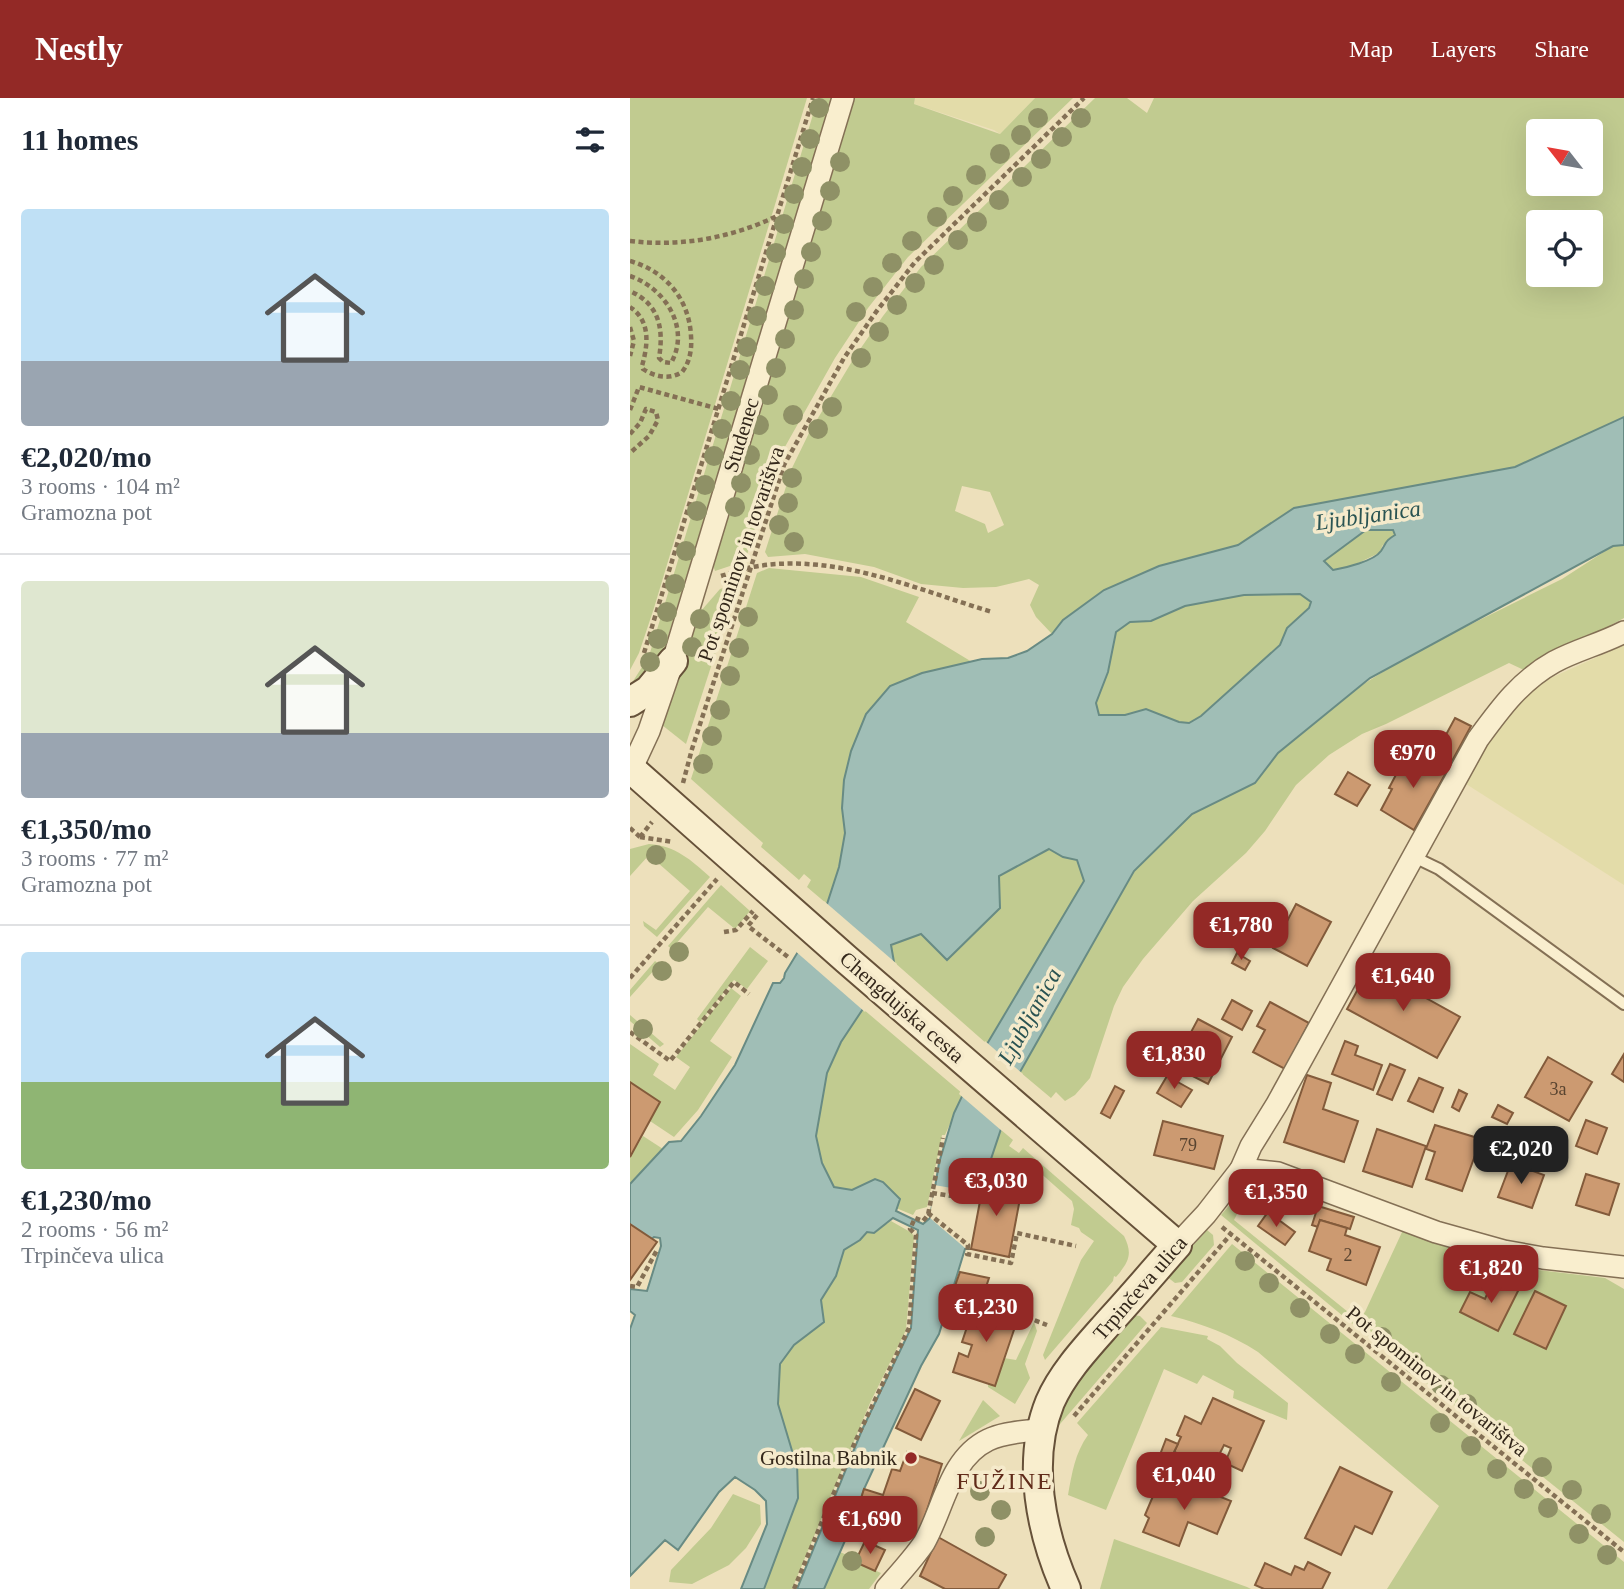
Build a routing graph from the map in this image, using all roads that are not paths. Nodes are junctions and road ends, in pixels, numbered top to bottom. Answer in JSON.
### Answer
{"nodes":[{"id":1,"x":843,"y":98,"type":"edge"},
{"id":2,"x":1624,"y":632,"type":"edge"},
{"id":3,"x":673,"y":662,"type":"junction"},
{"id":4,"x":630,"y":702,"type":"edge"},
{"id":5,"x":631,"y":770,"type":"edge"},
{"id":6,"x":1412,"y":856,"type":"junction"},
{"id":7,"x":1624,"y":1004,"type":"edge"},
{"id":8,"x":1241,"y":1169,"type":"junction"},
{"id":9,"x":1177,"y":1245,"type":"junction"},
{"id":10,"x":1624,"y":1267,"type":"edge"},
{"id":11,"x":1041,"y":1429,"type":"junction"},
{"id":12,"x":886,"y":1589,"type":"edge"},
{"id":13,"x":1066,"y":1589,"type":"edge"}],
"edges":[{"from":1,"to":3,"type":"street","name":"Studenec"},
{"from":2,"to":6,"type":"street","name":"Trpinčeva ulica"},
{"from":3,"to":4,"type":"street"},
{"from":3,"to":5,"type":"street","name":"Studenec"},
{"from":5,"to":9,"type":"street","name":"Chengdujska cesta"},
{"from":6,"to":7,"type":"lane"},
{"from":6,"to":8,"type":"street","name":"Trpinčeva ulica"},
{"from":8,"to":9,"type":"street","name":"Trpinčeva ulica"},
{"from":8,"to":10,"type":"street"},
{"from":9,"to":11,"type":"street","name":"Trpinčeva ulica"},
{"from":11,"to":12,"type":"street"},
{"from":11,"to":13,"type":"street","name":"Trpinčeva ulica"}]}
